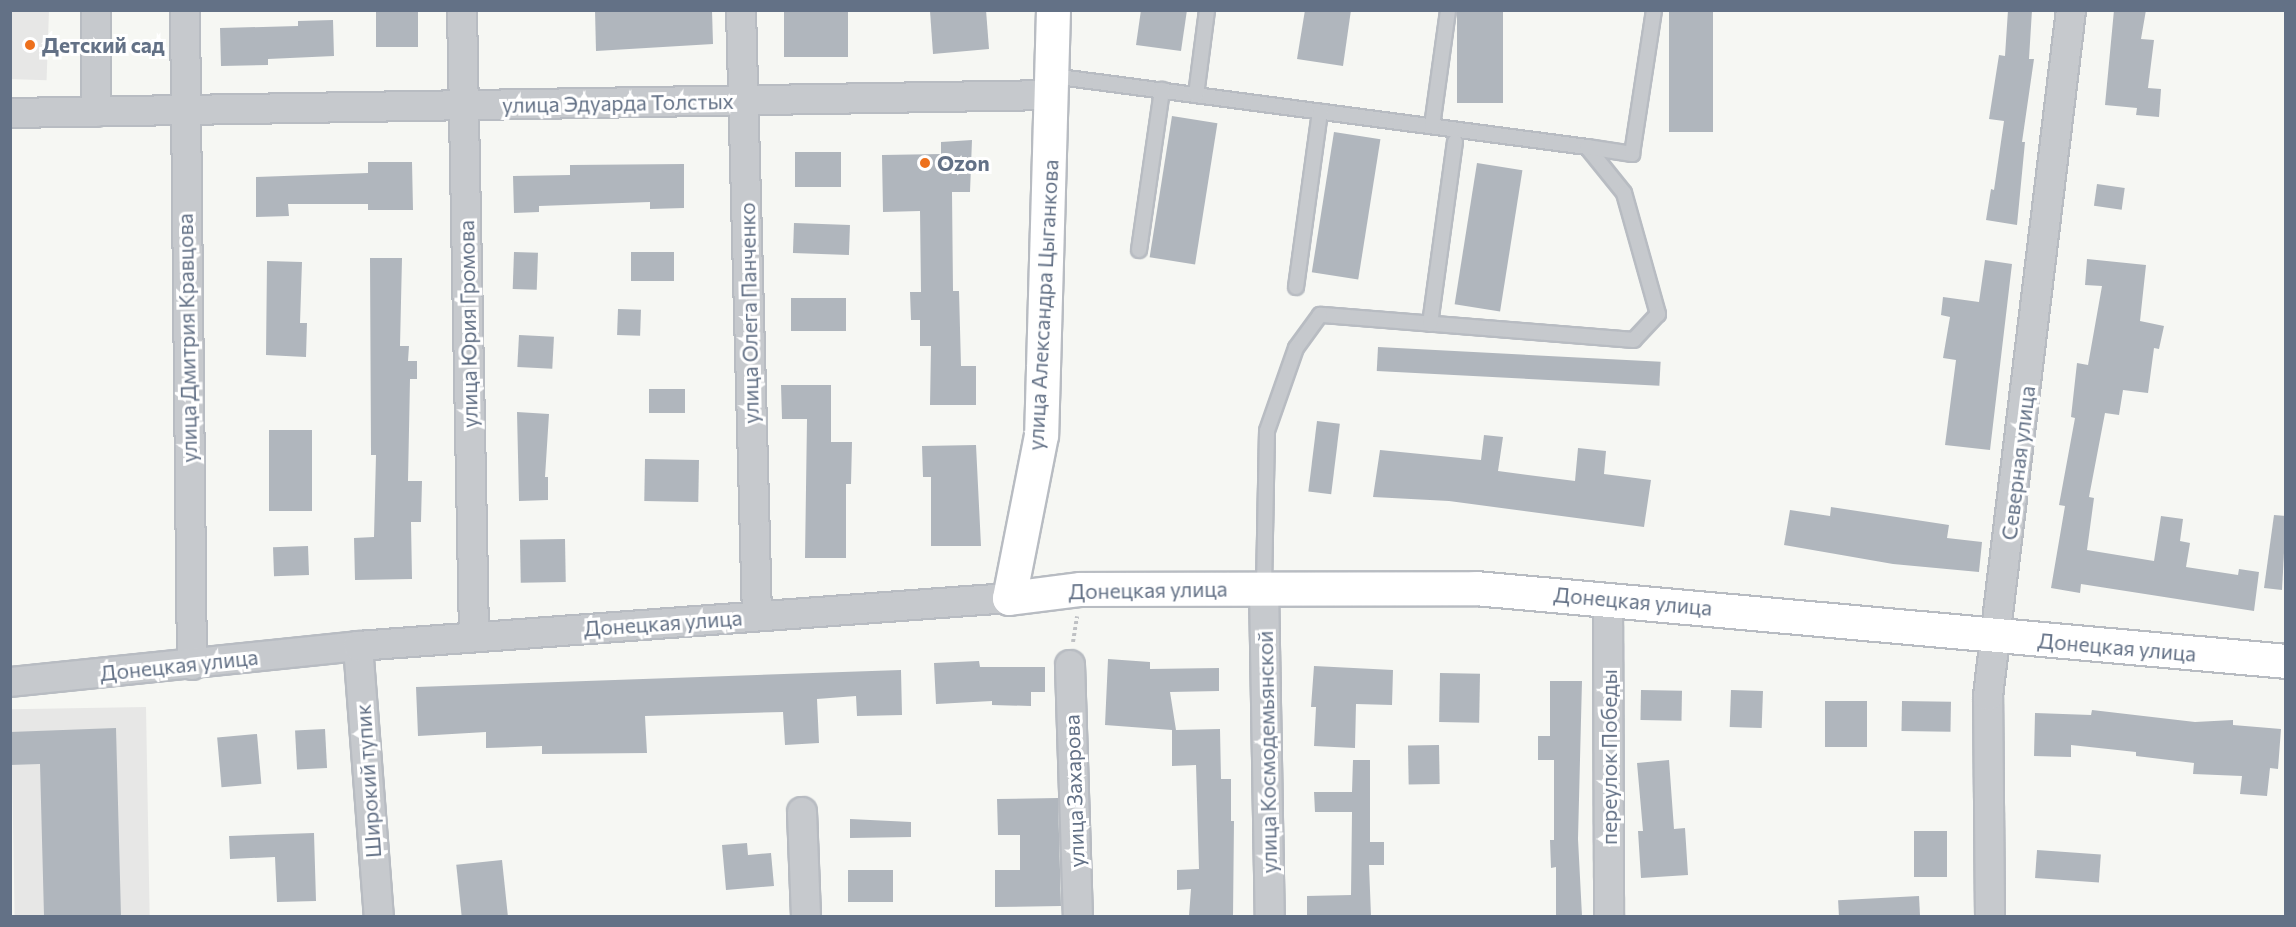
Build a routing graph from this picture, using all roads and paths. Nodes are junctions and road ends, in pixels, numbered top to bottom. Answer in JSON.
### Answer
{"nodes":[{"id":1,"x":96,"y":10,"type":"edge"},
{"id":2,"x":185,"y":10,"type":"edge"},
{"id":3,"x":462,"y":10,"type":"edge"},
{"id":4,"x":741,"y":10,"type":"edge"},
{"id":5,"x":1053,"y":10,"type":"edge"},
{"id":6,"x":1207,"y":10,"type":"edge"},
{"id":7,"x":1448,"y":10,"type":"edge"},
{"id":8,"x":1654,"y":10,"type":"edge"},
{"id":9,"x":2071,"y":10,"type":"edge"},
{"id":10,"x":1052,"y":85,"type":"junction"},
{"id":11,"x":1162,"y":90,"type":"junction"},
{"id":12,"x":1196,"y":95,"type":"junction"},
{"id":13,"x":744,"y":100,"type":"junction"},
{"id":14,"x":464,"y":105,"type":"junction"},
{"id":15,"x":184,"y":110,"type":"junction"},
{"id":16,"x":96,"y":111,"type":"junction"},
{"id":17,"x":1320,"y":112,"type":"junction"},
{"id":18,"x":10,"y":113,"type":"edge"},
{"id":19,"x":1432,"y":126,"type":"junction"},
{"id":20,"x":1455,"y":142,"type":"dead end"},
{"id":21,"x":1587,"y":147,"type":"junction"},
{"id":22,"x":1139,"y":250,"type":"dead end"},
{"id":23,"x":1296,"y":287,"type":"dead end"},
{"id":24,"x":1430,"y":324,"type":"junction"},
{"id":25,"x":1264,"y":588,"type":"junction"},
{"id":26,"x":1080,"y":589,"type":"junction"},
{"id":27,"x":1009,"y":598,"type":"junction"},
{"id":28,"x":1608,"y":598,"type":"junction"},
{"id":29,"x":757,"y":615,"type":"junction"},
{"id":30,"x":474,"y":637,"type":"junction"},
{"id":31,"x":1998,"y":638,"type":"junction"},
{"id":32,"x":358,"y":646,"type":"junction"},
{"id":33,"x":2286,"y":661,"type":"edge"},
{"id":34,"x":192,"y":665,"type":"junction"},
{"id":35,"x":1070,"y":665,"type":"joint"},
{"id":36,"x":10,"y":682,"type":"edge"},
{"id":37,"x":802,"y":812,"type":"dead end"},
{"id":38,"x":379,"y":916,"type":"edge"},
{"id":39,"x":806,"y":916,"type":"edge"},
{"id":40,"x":1078,"y":916,"type":"edge"},
{"id":41,"x":1270,"y":916,"type":"edge"},
{"id":42,"x":1609,"y":916,"type":"edge"},
{"id":43,"x":1990,"y":916,"type":"edge"}],
"edges":[{"from":1,"to":16,"type":"street"},
{"from":2,"to":15,"type":"street","name":"улица Дмитрия Кравцова"},
{"from":3,"to":14,"type":"street","name":"улица Юрия Громова"},
{"from":4,"to":13,"type":"street","name":"улица Олега Панченко"},
{"from":5,"to":10,"type":"street","name":"улица Александра Цыганкова"},
{"from":6,"to":12,"type":"lane"},
{"from":7,"to":19,"type":"lane"},
{"from":8,"to":21,"type":"lane"},
{"from":9,"to":31,"type":"street","name":"Северная улица"},
{"from":10,"to":11,"type":"lane"},
{"from":10,"to":13,"type":"street","name":"улица Эдуарда Толстых"},
{"from":10,"to":27,"type":"street","name":"улица Александра Цыганкова"},
{"from":11,"to":12,"type":"lane"},
{"from":11,"to":22,"type":"lane"},
{"from":12,"to":17,"type":"lane"},
{"from":13,"to":14,"type":"street","name":"улица Эдуарда Толстых"},
{"from":13,"to":29,"type":"street","name":"улица Олега Панченко"},
{"from":14,"to":15,"type":"street","name":"улица Эдуарда Толстых"},
{"from":14,"to":30,"type":"street","name":"улица Юрия Громова"},
{"from":15,"to":16,"type":"street","name":"улица Эдуарда Толстых"},
{"from":15,"to":34,"type":"street","name":"улица Дмитрия Кравцова"},
{"from":16,"to":18,"type":"street","name":"улица Эдуарда Толстых"},
{"from":17,"to":19,"type":"lane"},
{"from":17,"to":23,"type":"lane"},
{"from":19,"to":21,"type":"lane"},
{"from":20,"to":24,"type":"lane"},
{"from":21,"to":24,"type":"lane"},
{"from":24,"to":25,"type":"lane"},
{"from":25,"to":26,"type":"street","name":"Донецкая улица"},
{"from":25,"to":28,"type":"street","name":"Донецкая улица"},
{"from":25,"to":41,"type":"street","name":"улица Космодемьянской"},
{"from":26,"to":27,"type":"street","name":"Донецкая улица"},
{"from":26,"to":35,"type":"path"},
{"from":27,"to":29,"type":"street","name":"Донецкая улица"},
{"from":28,"to":31,"type":"street","name":"Донецкая улица"},
{"from":28,"to":42,"type":"street","name":"переулок Победы"},
{"from":29,"to":30,"type":"street","name":"Донецкая улица"},
{"from":30,"to":32,"type":"street","name":"Донецкая улица"},
{"from":31,"to":33,"type":"street","name":"Донецкая улица"},
{"from":31,"to":43,"type":"street","name":"Северная улица"},
{"from":32,"to":34,"type":"street","name":"Донецкая улица"},
{"from":32,"to":38,"type":"street","name":"Широкий тупик"},
{"from":34,"to":36,"type":"street","name":"Донецкая улица"},
{"from":35,"to":40,"type":"street","name":"улица Захарова"},
{"from":37,"to":39,"type":"street"}]}
